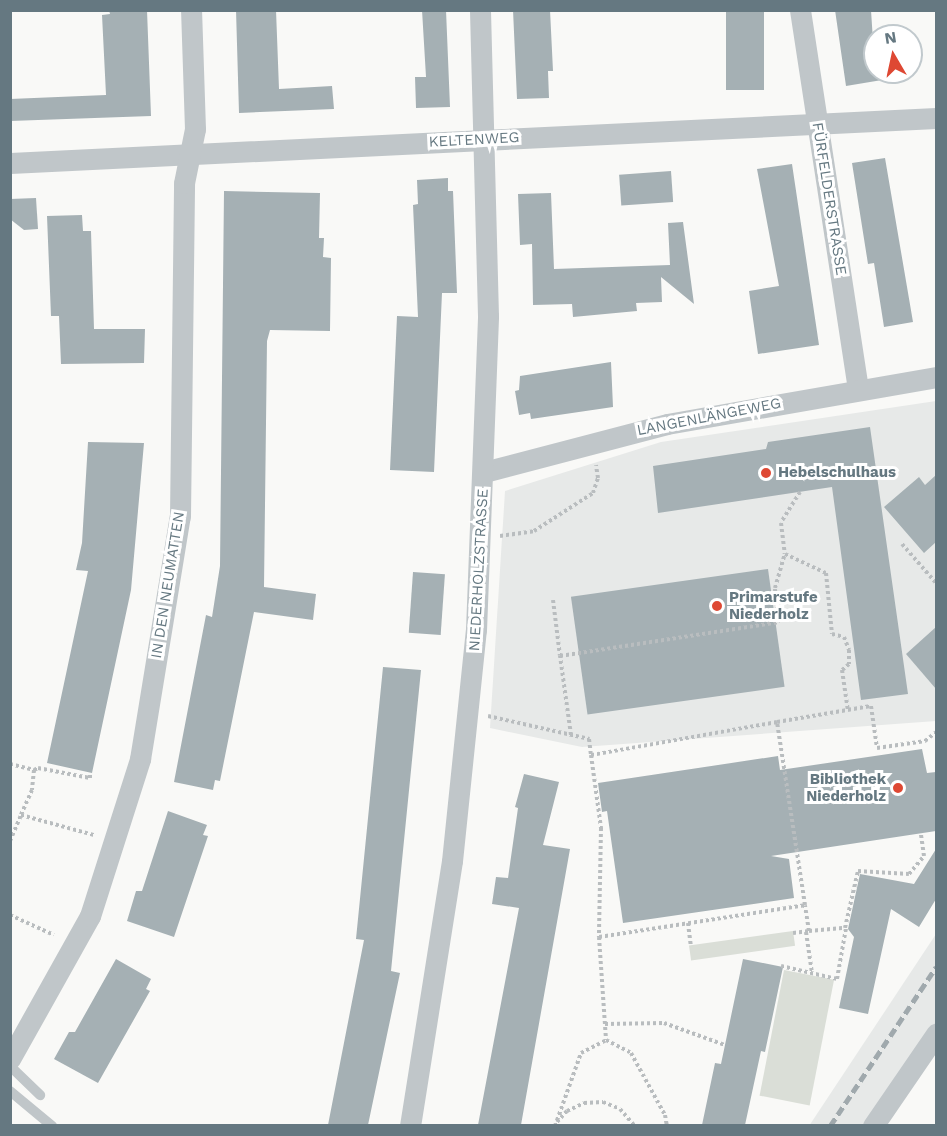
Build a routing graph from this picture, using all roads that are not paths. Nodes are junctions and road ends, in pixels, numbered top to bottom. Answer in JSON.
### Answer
{"nodes":[{"id":1,"x":191,"y":10,"type":"edge"},
{"id":2,"x":480,"y":10,"type":"edge"},
{"id":3,"x":800,"y":10,"type":"edge"},
{"id":4,"x":936,"y":118,"type":"edge"},
{"id":5,"x":816,"y":121,"type":"junction"},
{"id":6,"x":484,"y":139,"type":"junction"},
{"id":7,"x":191,"y":155,"type":"junction"},
{"id":8,"x":10,"y":163,"type":"edge"},
{"id":9,"x":936,"y":377,"type":"edge"},
{"id":10,"x":858,"y":388,"type":"junction"},
{"id":11,"x":484,"y":472,"type":"junction"},
{"id":12,"x":936,"y":1034,"type":"edge"},
{"id":13,"x":10,"y":1059,"type":"edge"},
{"id":14,"x":10,"y":1066,"type":"edge"},
{"id":15,"x":10,"y":1091,"type":"edge"},
{"id":16,"x":40,"y":1095,"type":"dead end"},
{"id":17,"x":52,"y":1125,"type":"edge"},
{"id":18,"x":411,"y":1125,"type":"edge"},
{"id":19,"x":873,"y":1125,"type":"edge"}],
"edges":[{"from":1,"to":7,"type":"street","name":"IN DEN NEUMATTEN"},
{"from":2,"to":6,"type":"street","name":"NIEDERHOLZSTRASSE"},
{"from":3,"to":5,"type":"street","name":"FÜRFELDERSTRASSE"},
{"from":4,"to":5,"type":"street","name":"KELTENWEG"},
{"from":5,"to":6,"type":"street","name":"KELTENWEG"},
{"from":5,"to":10,"type":"street","name":"FÜRFELDERSTRASSE"},
{"from":6,"to":7,"type":"street","name":"KELTENWEG"},
{"from":6,"to":11,"type":"street","name":"NIEDERHOLZSTRASSE"},
{"from":7,"to":8,"type":"street","name":"KELTENWEG"},
{"from":7,"to":13,"type":"street","name":"IN DEN NEUMATTEN"},
{"from":9,"to":10,"type":"street","name":"LANGENLÄNGEWEG"},
{"from":10,"to":11,"type":"street","name":"LANGENLÄNGEWEG"},
{"from":11,"to":18,"type":"street","name":"NIEDERHOLZSTRASSE"},
{"from":12,"to":19,"type":"street"},
{"from":14,"to":16,"type":"lane"},
{"from":15,"to":17,"type":"lane"}]}
